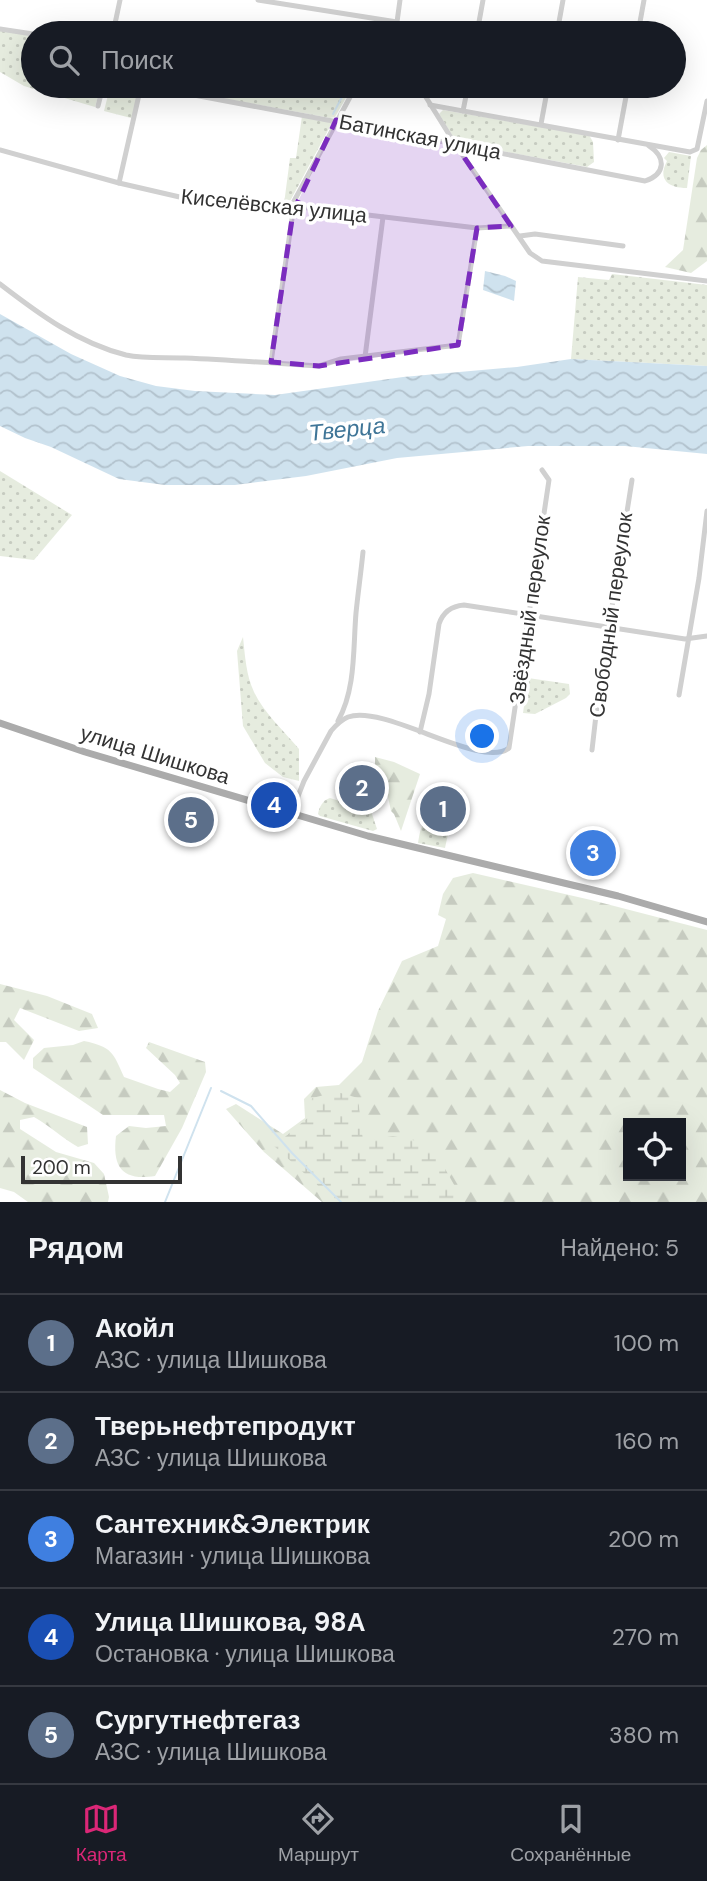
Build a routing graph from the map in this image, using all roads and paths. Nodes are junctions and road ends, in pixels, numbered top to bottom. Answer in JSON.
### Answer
{"nodes":[{"id":1,"x":120,"y":0,"type":"edge"},
{"id":2,"x":258,"y":0,"type":"edge"},
{"id":3,"x":400,"y":0,"type":"edge"},
{"id":4,"x":483,"y":0,"type":"edge"},
{"id":5,"x":563,"y":0,"type":"edge"},
{"id":6,"x":644,"y":0,"type":"edge"},
{"id":7,"x":116,"y":21,"type":"edge"},
{"id":8,"x":391,"y":21,"type":"edge"},
{"id":9,"x":397,"y":21,"type":"edge"},
{"id":10,"x":479,"y":21,"type":"edge"},
{"id":11,"x":559,"y":21,"type":"edge"},
{"id":12,"x":640,"y":21,"type":"edge"},
{"id":13,"x":0,"y":29,"type":"edge"},
{"id":14,"x":21,"y":32,"type":"edge"},
{"id":15,"x":100,"y":98,"type":"edge"},
{"id":16,"x":141,"y":98,"type":"edge"},
{"id":17,"x":212,"y":98,"type":"edge"},
{"id":18,"x":348,"y":98,"type":"edge"},
{"id":19,"x":426,"y":98,"type":"edge"},
{"id":20,"x":466,"y":98,"type":"edge"},
{"id":21,"x":546,"y":98,"type":"edge"},
{"id":22,"x":626,"y":98,"type":"edge"},
{"id":23,"x":707,"y":101,"type":"edge"},
{"id":24,"x":98,"y":106,"type":"dead end"},
{"id":25,"x":430,"y":106,"type":"junction"},
{"id":26,"x":463,"y":111,"type":"junction"},
{"id":27,"x":336,"y":120,"type":"junction"},
{"id":28,"x":541,"y":124,"type":"junction"},
{"id":29,"x":618,"y":140,"type":"junction"},
{"id":30,"x":455,"y":144,"type":"junction"},
{"id":31,"x":649,"y":146,"type":"junction"},
{"id":32,"x":0,"y":150,"type":"edge"},
{"id":33,"x":119,"y":183,"type":"junction"},
{"id":34,"x":292,"y":206,"type":"junction"},
{"id":35,"x":383,"y":217,"type":"junction"},
{"id":36,"x":511,"y":226,"type":"junction"},
{"id":37,"x":477,"y":228,"type":"junction"},
{"id":38,"x":520,"y":236,"type":"junction"},
{"id":39,"x":623,"y":246,"type":"dead end"},
{"id":40,"x":707,"y":281,"type":"edge"},
{"id":41,"x":0,"y":284,"type":"edge"},
{"id":42,"x":365,"y":357,"type":"junction"},
{"id":43,"x":271,"y":362,"type":"junction"},
{"id":44,"x":542,"y":470,"type":"dead end"},
{"id":45,"x":632,"y":480,"type":"dead end"},
{"id":46,"x":707,"y":511,"type":"edge"},
{"id":47,"x":363,"y":552,"type":"dead end"},
{"id":48,"x":529,"y":616,"type":"junction"},
{"id":49,"x":608,"y":628,"type":"junction"},
{"id":50,"x":707,"y":636,"type":"edge"},
{"id":51,"x":688,"y":639,"type":"junction"},
{"id":52,"x":679,"y":695,"type":"dead end"},
{"id":53,"x":0,"y":723,"type":"edge"},
{"id":54,"x":336,"y":725,"type":"junction"},
{"id":55,"x":420,"y":732,"type":"junction"},
{"id":56,"x":592,"y":750,"type":"dead end"},
{"id":57,"x":291,"y":814,"type":"junction"},
{"id":58,"x":707,"y":922,"type":"edge"}],
"edges":[{"from":1,"to":7,"type":"street"},
{"from":2,"to":8,"type":"street"},
{"from":3,"to":9,"type":"street"},
{"from":4,"to":10,"type":"street"},
{"from":5,"to":11,"type":"street"},
{"from":6,"to":12,"type":"street"},
{"from":13,"to":14,"type":"street"},
{"from":15,"to":24,"type":"street"},
{"from":16,"to":33,"type":"street","name":"Батинская улица"},
{"from":17,"to":27,"type":"street","name":"Батинская улица"},
{"from":18,"to":27,"type":"street"},
{"from":19,"to":25,"type":"street"},
{"from":20,"to":26,"type":"street"},
{"from":21,"to":28,"type":"street"},
{"from":22,"to":29,"type":"street"},
{"from":23,"to":31,"type":"street","name":"Батинская улица"},
{"from":25,"to":26,"type":"street","name":"Батинская улица"},
{"from":25,"to":30,"type":"street"},
{"from":26,"to":28,"type":"street","name":"Батинская улица"},
{"from":27,"to":30,"type":"street","name":"Батинская улица"},
{"from":27,"to":34,"type":"street"},
{"from":28,"to":29,"type":"street","name":"Батинская улица"},
{"from":29,"to":31,"type":"street","name":"Батинская улица"},
{"from":30,"to":31,"type":"street","name":"Батинская улица"},
{"from":30,"to":36,"type":"street"},
{"from":32,"to":33,"type":"street","name":"Киселёвская улица"},
{"from":33,"to":34,"type":"street","name":"Киселёвская улица"},
{"from":34,"to":35,"type":"street","name":"Киселёвская улица"},
{"from":34,"to":43,"type":"street"},
{"from":35,"to":37,"type":"street","name":"Киселёвская улица"},
{"from":35,"to":42,"type":"street"},
{"from":36,"to":37,"type":"street","name":"Киселёвская улица"},
{"from":36,"to":38,"type":"street"},
{"from":37,"to":42,"type":"street"},
{"from":38,"to":39,"type":"street"},
{"from":38,"to":40,"type":"street"},
{"from":41,"to":43,"type":"street"},
{"from":42,"to":43,"type":"street"},
{"from":44,"to":48,"type":"street","name":"Звёздный переулок"},
{"from":45,"to":49,"type":"street","name":"Свободный переулок"},
{"from":46,"to":51,"type":"street"},
{"from":47,"to":54,"type":"street"},
{"from":48,"to":49,"type":"street"},
{"from":48,"to":55,"type":"street"},
{"from":48,"to":55,"type":"street","name":"Звёздный переулок"},
{"from":49,"to":51,"type":"street"},
{"from":49,"to":56,"type":"street","name":"Свободный переулок"},
{"from":50,"to":51,"type":"street"},
{"from":51,"to":52,"type":"street"},
{"from":53,"to":57,"type":"main road","name":"улица Шишкова"},
{"from":54,"to":55,"type":"street"},
{"from":54,"to":57,"type":"street"},
{"from":57,"to":58,"type":"main road","name":"улица Шишкова"}]}
